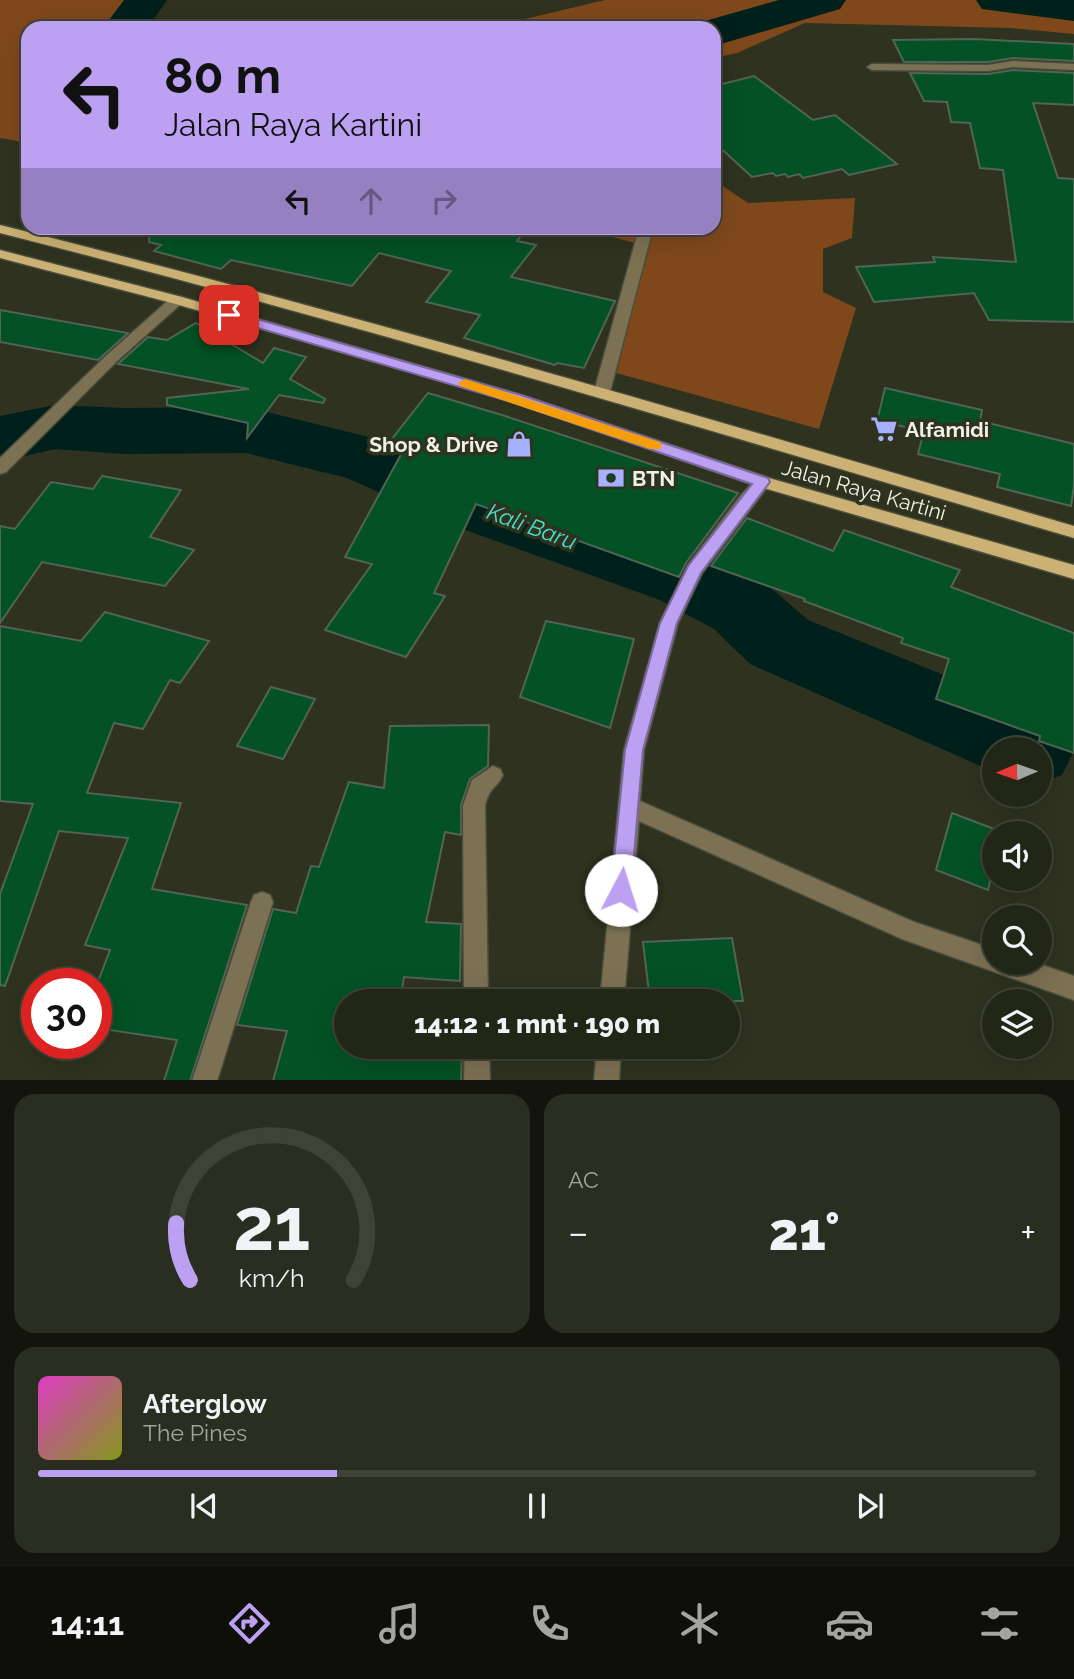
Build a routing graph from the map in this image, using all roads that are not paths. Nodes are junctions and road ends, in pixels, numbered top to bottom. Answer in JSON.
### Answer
{"nodes":[{"id":1,"x":1074,"y":66,"type":"edge"},
{"id":2,"x":872,"y":67,"type":"dead end"},
{"id":3,"x":0,"y":229,"type":"edge"},
{"id":4,"x":21,"y":234,"type":"edge"},
{"id":5,"x":24,"y":235,"type":"edge"},
{"id":6,"x":644,"y":235,"type":"edge"},
{"id":7,"x":0,"y":254,"type":"edge"},
{"id":8,"x":177,"y":300,"type":"junction"},
{"id":9,"x":602,"y":392,"type":"junction"},
{"id":10,"x":0,"y":468,"type":"edge"},
{"id":11,"x":763,"y":482,"type":"junction"},
{"id":12,"x":1074,"y":532,"type":"edge"},
{"id":13,"x":1074,"y":572,"type":"edge"},
{"id":14,"x":492,"y":775,"type":"dead end"},
{"id":15,"x":628,"y":806,"type":"junction"},
{"id":16,"x":262,"y":902,"type":"dead end"},
{"id":17,"x":982,"y":956,"type":"edge"},
{"id":18,"x":1038,"y":975,"type":"edge"},
{"id":19,"x":1074,"y":988,"type":"edge"},
{"id":20,"x":476,"y":989,"type":"edge"},
{"id":21,"x":613,"y":989,"type":"edge"},
{"id":22,"x":477,"y":1059,"type":"edge"},
{"id":23,"x":608,"y":1059,"type":"edge"},
{"id":24,"x":204,"y":1080,"type":"edge"},
{"id":25,"x":477,"y":1080,"type":"edge"},
{"id":26,"x":606,"y":1080,"type":"edge"}],
"edges":[{"from":1,"to":2,"type":"street"},
{"from":3,"to":4,"type":"main road","name":"Jalan Raya Kartini"},
{"from":5,"to":9,"type":"main road","name":"Jalan Raya Kartini"},
{"from":6,"to":9,"type":"street"},
{"from":7,"to":8,"type":"main road","name":"Jalan Raya Kartini"},
{"from":8,"to":10,"type":"street"},
{"from":8,"to":11,"type":"main road","name":"Jalan Raya Kartini"},
{"from":9,"to":12,"type":"main road","name":"Jalan Raya Kartini"},
{"from":11,"to":13,"type":"main road","name":"Jalan Raya Kartini"},
{"from":11,"to":15,"type":"street"},
{"from":14,"to":20,"type":"street"},
{"from":15,"to":17,"type":"street"},
{"from":15,"to":21,"type":"street"},
{"from":16,"to":24,"type":"street"},
{"from":18,"to":19,"type":"street"},
{"from":22,"to":25,"type":"street"},
{"from":23,"to":26,"type":"street"}]}
